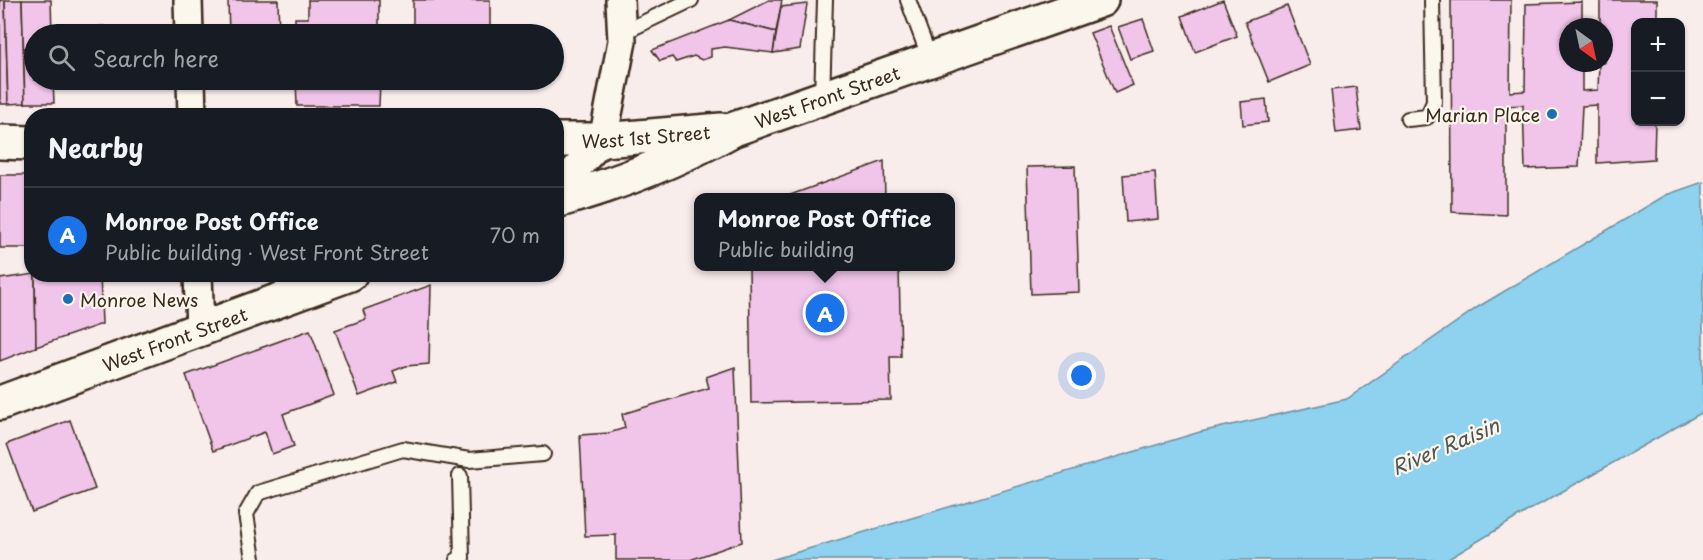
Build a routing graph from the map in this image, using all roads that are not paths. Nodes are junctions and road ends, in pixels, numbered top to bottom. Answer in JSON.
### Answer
{"nodes":[{"id":1,"x":188,"y":0,"type":"edge"},
{"id":2,"x":620,"y":0,"type":"edge"},
{"id":3,"x":825,"y":0,"type":"edge"},
{"id":4,"x":908,"y":0,"type":"edge"},
{"id":5,"x":1101,"y":0,"type":"edge"},
{"id":6,"x":1432,"y":0,"type":"edge"},
{"id":7,"x":680,"y":1,"type":"edge"},
{"id":8,"x":1042,"y":11,"type":"edge"},
{"id":9,"x":189,"y":24,"type":"edge"},
{"id":10,"x":622,"y":33,"type":"junction"},
{"id":11,"x":931,"y":61,"type":"junction"},
{"id":12,"x":191,"y":90,"type":"edge"},
{"id":13,"x":822,"y":98,"type":"junction"},
{"id":14,"x":192,"y":108,"type":"edge"},
{"id":15,"x":1408,"y":119,"type":"dead end"},
{"id":16,"x":734,"y":129,"type":"junction"},
{"id":17,"x":564,"y":140,"type":"edge"},
{"id":18,"x":603,"y":140,"type":"junction"},
{"id":19,"x":0,"y":142,"type":"edge"},
{"id":20,"x":24,"y":143,"type":"edge"},
{"id":21,"x":564,"y":181,"type":"edge"},
{"id":22,"x":564,"y":199,"type":"edge"},
{"id":23,"x":198,"y":282,"type":"edge"},
{"id":24,"x":328,"y":282,"type":"edge"},
{"id":25,"x":200,"y":329,"type":"junction"},
{"id":26,"x":0,"y":403,"type":"edge"},
{"id":27,"x":543,"y":454,"type":"dead end"},
{"id":28,"x":460,"y":476,"type":"dead end"},
{"id":29,"x":253,"y":559,"type":"edge"},
{"id":30,"x":457,"y":560,"type":"edge"}],
"edges":[{"from":1,"to":9,"type":"street"},
{"from":2,"to":10,"type":"street"},
{"from":3,"to":13,"type":"lane"},
{"from":4,"to":11,"type":"lane"},
{"from":5,"to":8,"type":"street","name":"West Front Street"},
{"from":6,"to":15,"type":"lane"},
{"from":7,"to":10,"type":"lane"},
{"from":8,"to":11,"type":"street","name":"West Front Street"},
{"from":10,"to":18,"type":"street"},
{"from":11,"to":13,"type":"street","name":"West Front Street"},
{"from":12,"to":14,"type":"street"},
{"from":13,"to":16,"type":"street","name":"West Front Street"},
{"from":16,"to":18,"type":"street","name":"West 1st Street"},
{"from":16,"to":22,"type":"street","name":"West Front Street"},
{"from":17,"to":18,"type":"street","name":"West 1st Street"},
{"from":18,"to":21,"type":"street"},
{"from":19,"to":20,"type":"street"},
{"from":23,"to":25,"type":"street"},
{"from":24,"to":25,"type":"street","name":"West Front Street"},
{"from":25,"to":26,"type":"street","name":"West Front Street"},
{"from":27,"to":29,"type":"lane"},
{"from":28,"to":30,"type":"lane"}]}
